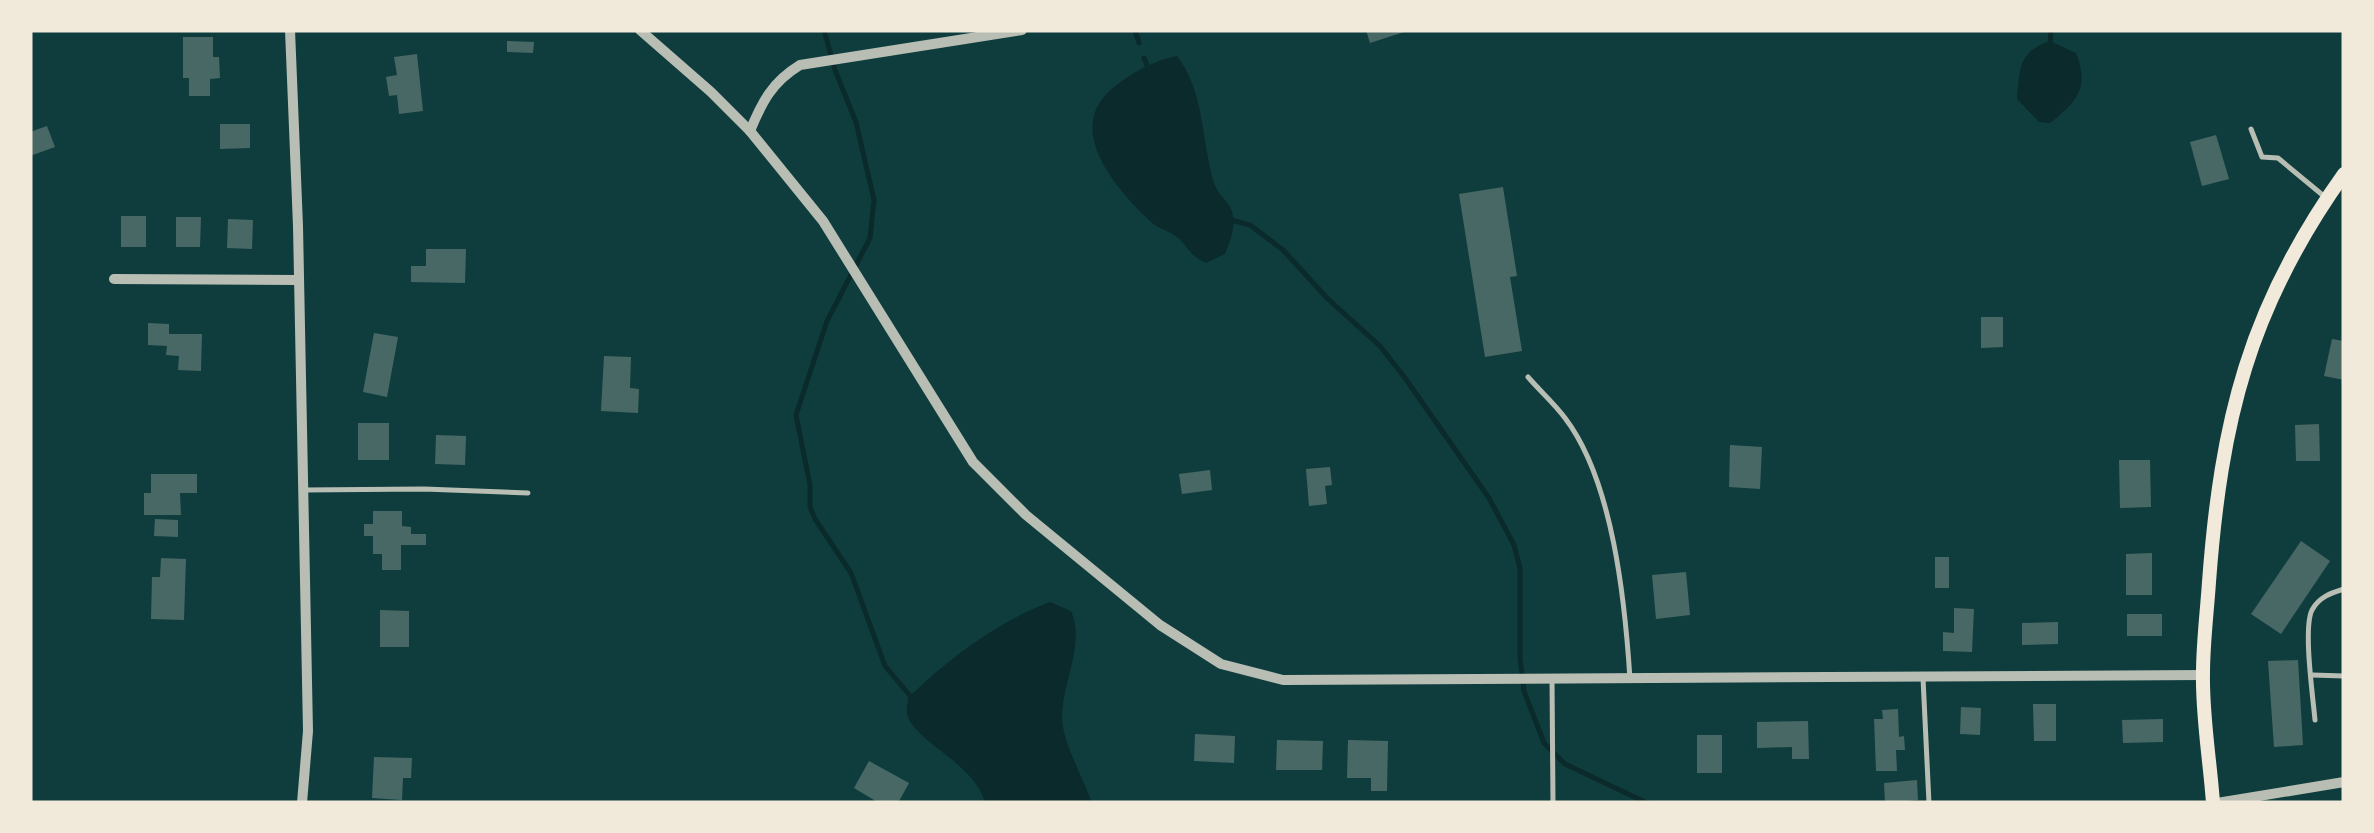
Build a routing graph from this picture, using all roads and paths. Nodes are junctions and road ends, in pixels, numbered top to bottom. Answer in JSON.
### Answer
{"nodes":[{"id":1,"x":290,"y":30,"type":"edge"},
{"id":2,"x":640,"y":30,"type":"edge"},
{"id":3,"x":1022,"y":30,"type":"edge"},
{"id":4,"x":2250,"y":130,"type":"dead end"},
{"id":5,"x":750,"y":132,"type":"junction"},
{"id":6,"x":2344,"y":174,"type":"edge"},
{"id":7,"x":2327,"y":200,"type":"junction"},
{"id":8,"x":114,"y":280,"type":"dead end"},
{"id":9,"x":298,"y":280,"type":"junction"},
{"id":10,"x":1528,"y":378,"type":"dead end"},
{"id":11,"x":304,"y":490,"type":"junction"},
{"id":12,"x":528,"y":494,"type":"dead end"},
{"id":13,"x":2344,"y":588,"type":"edge"},
{"id":14,"x":2312,"y":674,"type":"junction"},
{"id":15,"x":2203,"y":675,"type":"junction"},
{"id":16,"x":2344,"y":676,"type":"edge"},
{"id":17,"x":1924,"y":678,"type":"junction"},
{"id":18,"x":1552,"y":679,"type":"junction"},
{"id":19,"x":1630,"y":679,"type":"junction"},
{"id":20,"x":2314,"y":720,"type":"dead end"},
{"id":21,"x":2344,"y":782,"type":"edge"},
{"id":22,"x":302,"y":803,"type":"edge"},
{"id":23,"x":1553,"y":803,"type":"edge"},
{"id":24,"x":1929,"y":803,"type":"edge"},
{"id":25,"x":2215,"y":803,"type":"edge"}],
"edges":[{"from":1,"to":9,"type":"street"},
{"from":2,"to":5,"type":"street"},
{"from":3,"to":5,"type":"street"},
{"from":4,"to":7,"type":"lane"},
{"from":5,"to":18,"type":"street"},
{"from":6,"to":7,"type":"main road"},
{"from":7,"to":15,"type":"main road"},
{"from":8,"to":9,"type":"street"},
{"from":9,"to":11,"type":"street"},
{"from":10,"to":19,"type":"lane"},
{"from":11,"to":12,"type":"lane"},
{"from":11,"to":22,"type":"street"},
{"from":13,"to":14,"type":"lane"},
{"from":14,"to":16,"type":"lane"},
{"from":14,"to":20,"type":"lane"},
{"from":15,"to":17,"type":"street"},
{"from":15,"to":25,"type":"main road"},
{"from":17,"to":19,"type":"street"},
{"from":17,"to":24,"type":"lane"},
{"from":18,"to":19,"type":"street"},
{"from":18,"to":23,"type":"lane"},
{"from":21,"to":25,"type":"street"}]}
